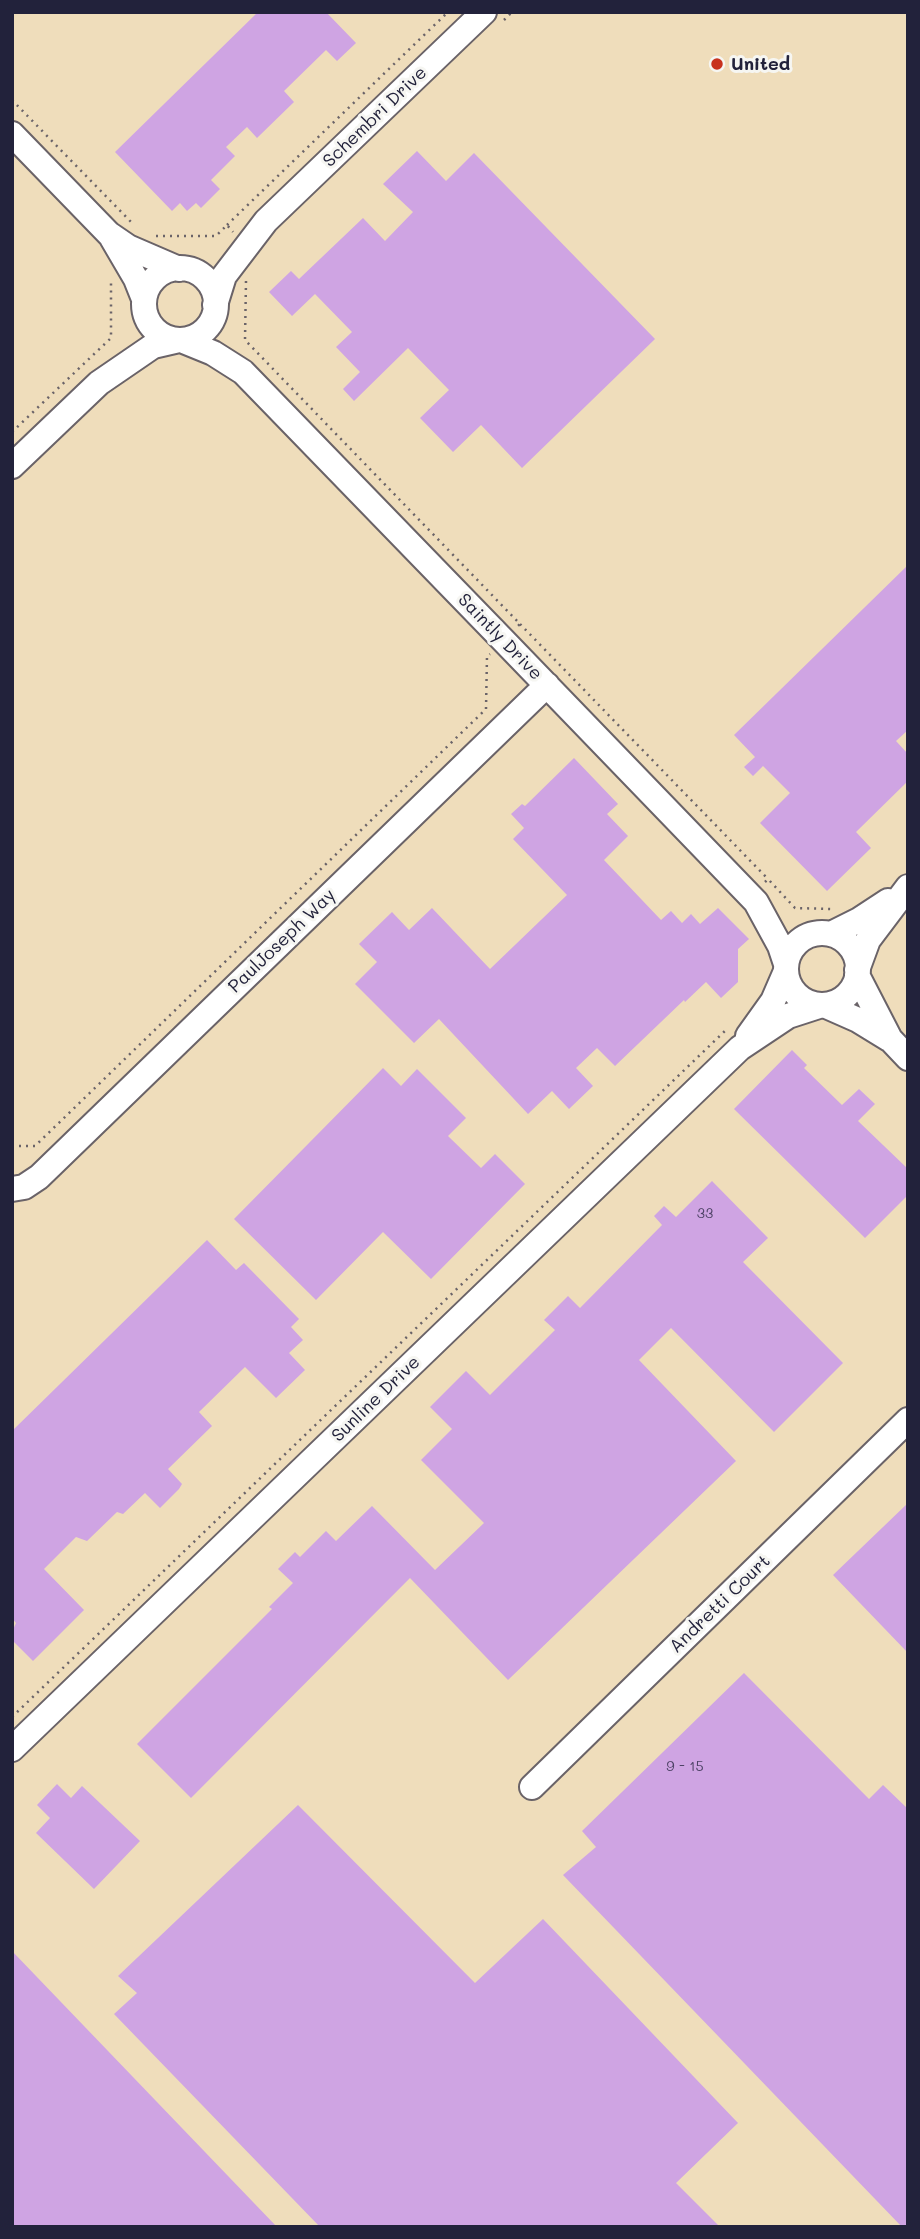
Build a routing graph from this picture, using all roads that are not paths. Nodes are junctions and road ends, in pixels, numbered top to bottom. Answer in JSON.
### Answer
{"nodes":[{"id":1,"x":484,"y":12,"type":"edge"},
{"id":2,"x":12,"y":134,"type":"edge"},
{"id":3,"x":266,"y":221,"type":"junction"},
{"id":4,"x":109,"y":234,"type":"junction"},
{"id":5,"x":183,"y":269,"type":"junction"},
{"id":6,"x":144,"y":303,"type":"junction"},
{"id":7,"x":215,"y":308,"type":"junction"},
{"id":8,"x":181,"y":340,"type":"junction"},
{"id":9,"x":243,"y":372,"type":"junction"},
{"id":10,"x":99,"y":383,"type":"junction"},
{"id":11,"x":12,"y":466,"type":"edge"},
{"id":12,"x":547,"y":685,"type":"junction"},
{"id":13,"x":908,"y":887,"type":"edge"},
{"id":14,"x":758,"y":892,"type":"junction"},
{"id":15,"x":826,"y":934,"type":"junction"},
{"id":16,"x":786,"y":968,"type":"junction"},
{"id":17,"x":857,"y":972,"type":"junction"},
{"id":18,"x":823,"y":1005,"type":"junction"},
{"id":19,"x":890,"y":1039,"type":"junction"},
{"id":20,"x":740,"y":1048,"type":"junction"},
{"id":21,"x":908,"y":1058,"type":"edge"},
{"id":22,"x":12,"y":1189,"type":"edge"},
{"id":23,"x":908,"y":1420,"type":"edge"},
{"id":24,"x":12,"y":1749,"type":"edge"},
{"id":25,"x":532,"y":1787,"type":"dead end"}],
"edges":[{"from":1,"to":3,"type":"street","name":"Schembri Drive"},
{"from":2,"to":4,"type":"street"},
{"from":3,"to":5,"type":"street","name":"Schembri Drive"},
{"from":3,"to":7,"type":"street","name":"Schembri Drive"},
{"from":4,"to":5,"type":"street"},
{"from":4,"to":6,"type":"street"},
{"from":5,"to":6,"type":"street"},
{"from":5,"to":7,"type":"street"},
{"from":6,"to":8,"type":"street"},
{"from":6,"to":10,"type":"street"},
{"from":7,"to":8,"type":"street"},
{"from":7,"to":9,"type":"street","name":"Saintly Drive"},
{"from":8,"to":9,"type":"street","name":"Saintly Drive"},
{"from":8,"to":10,"type":"street"},
{"from":9,"to":12,"type":"street","name":"Saintly Drive"},
{"from":10,"to":11,"type":"street"},
{"from":12,"to":14,"type":"street","name":"Saintly Drive"},
{"from":12,"to":22,"type":"street","name":"PaulJoseph Way"},
{"from":13,"to":15,"type":"street"},
{"from":13,"to":17,"type":"street"},
{"from":14,"to":15,"type":"street","name":"Saintly Drive"},
{"from":14,"to":16,"type":"street","name":"Saintly Drive"},
{"from":15,"to":16,"type":"street"},
{"from":15,"to":17,"type":"street"},
{"from":16,"to":18,"type":"street"},
{"from":16,"to":20,"type":"street","name":"Sunline Drive"},
{"from":17,"to":18,"type":"street"},
{"from":17,"to":19,"type":"street"},
{"from":18,"to":19,"type":"street"},
{"from":18,"to":20,"type":"street","name":"Sunline Drive"},
{"from":19,"to":21,"type":"street"},
{"from":20,"to":24,"type":"street","name":"Sunline Drive"},
{"from":23,"to":25,"type":"street","name":"Andretti Court"}]}
